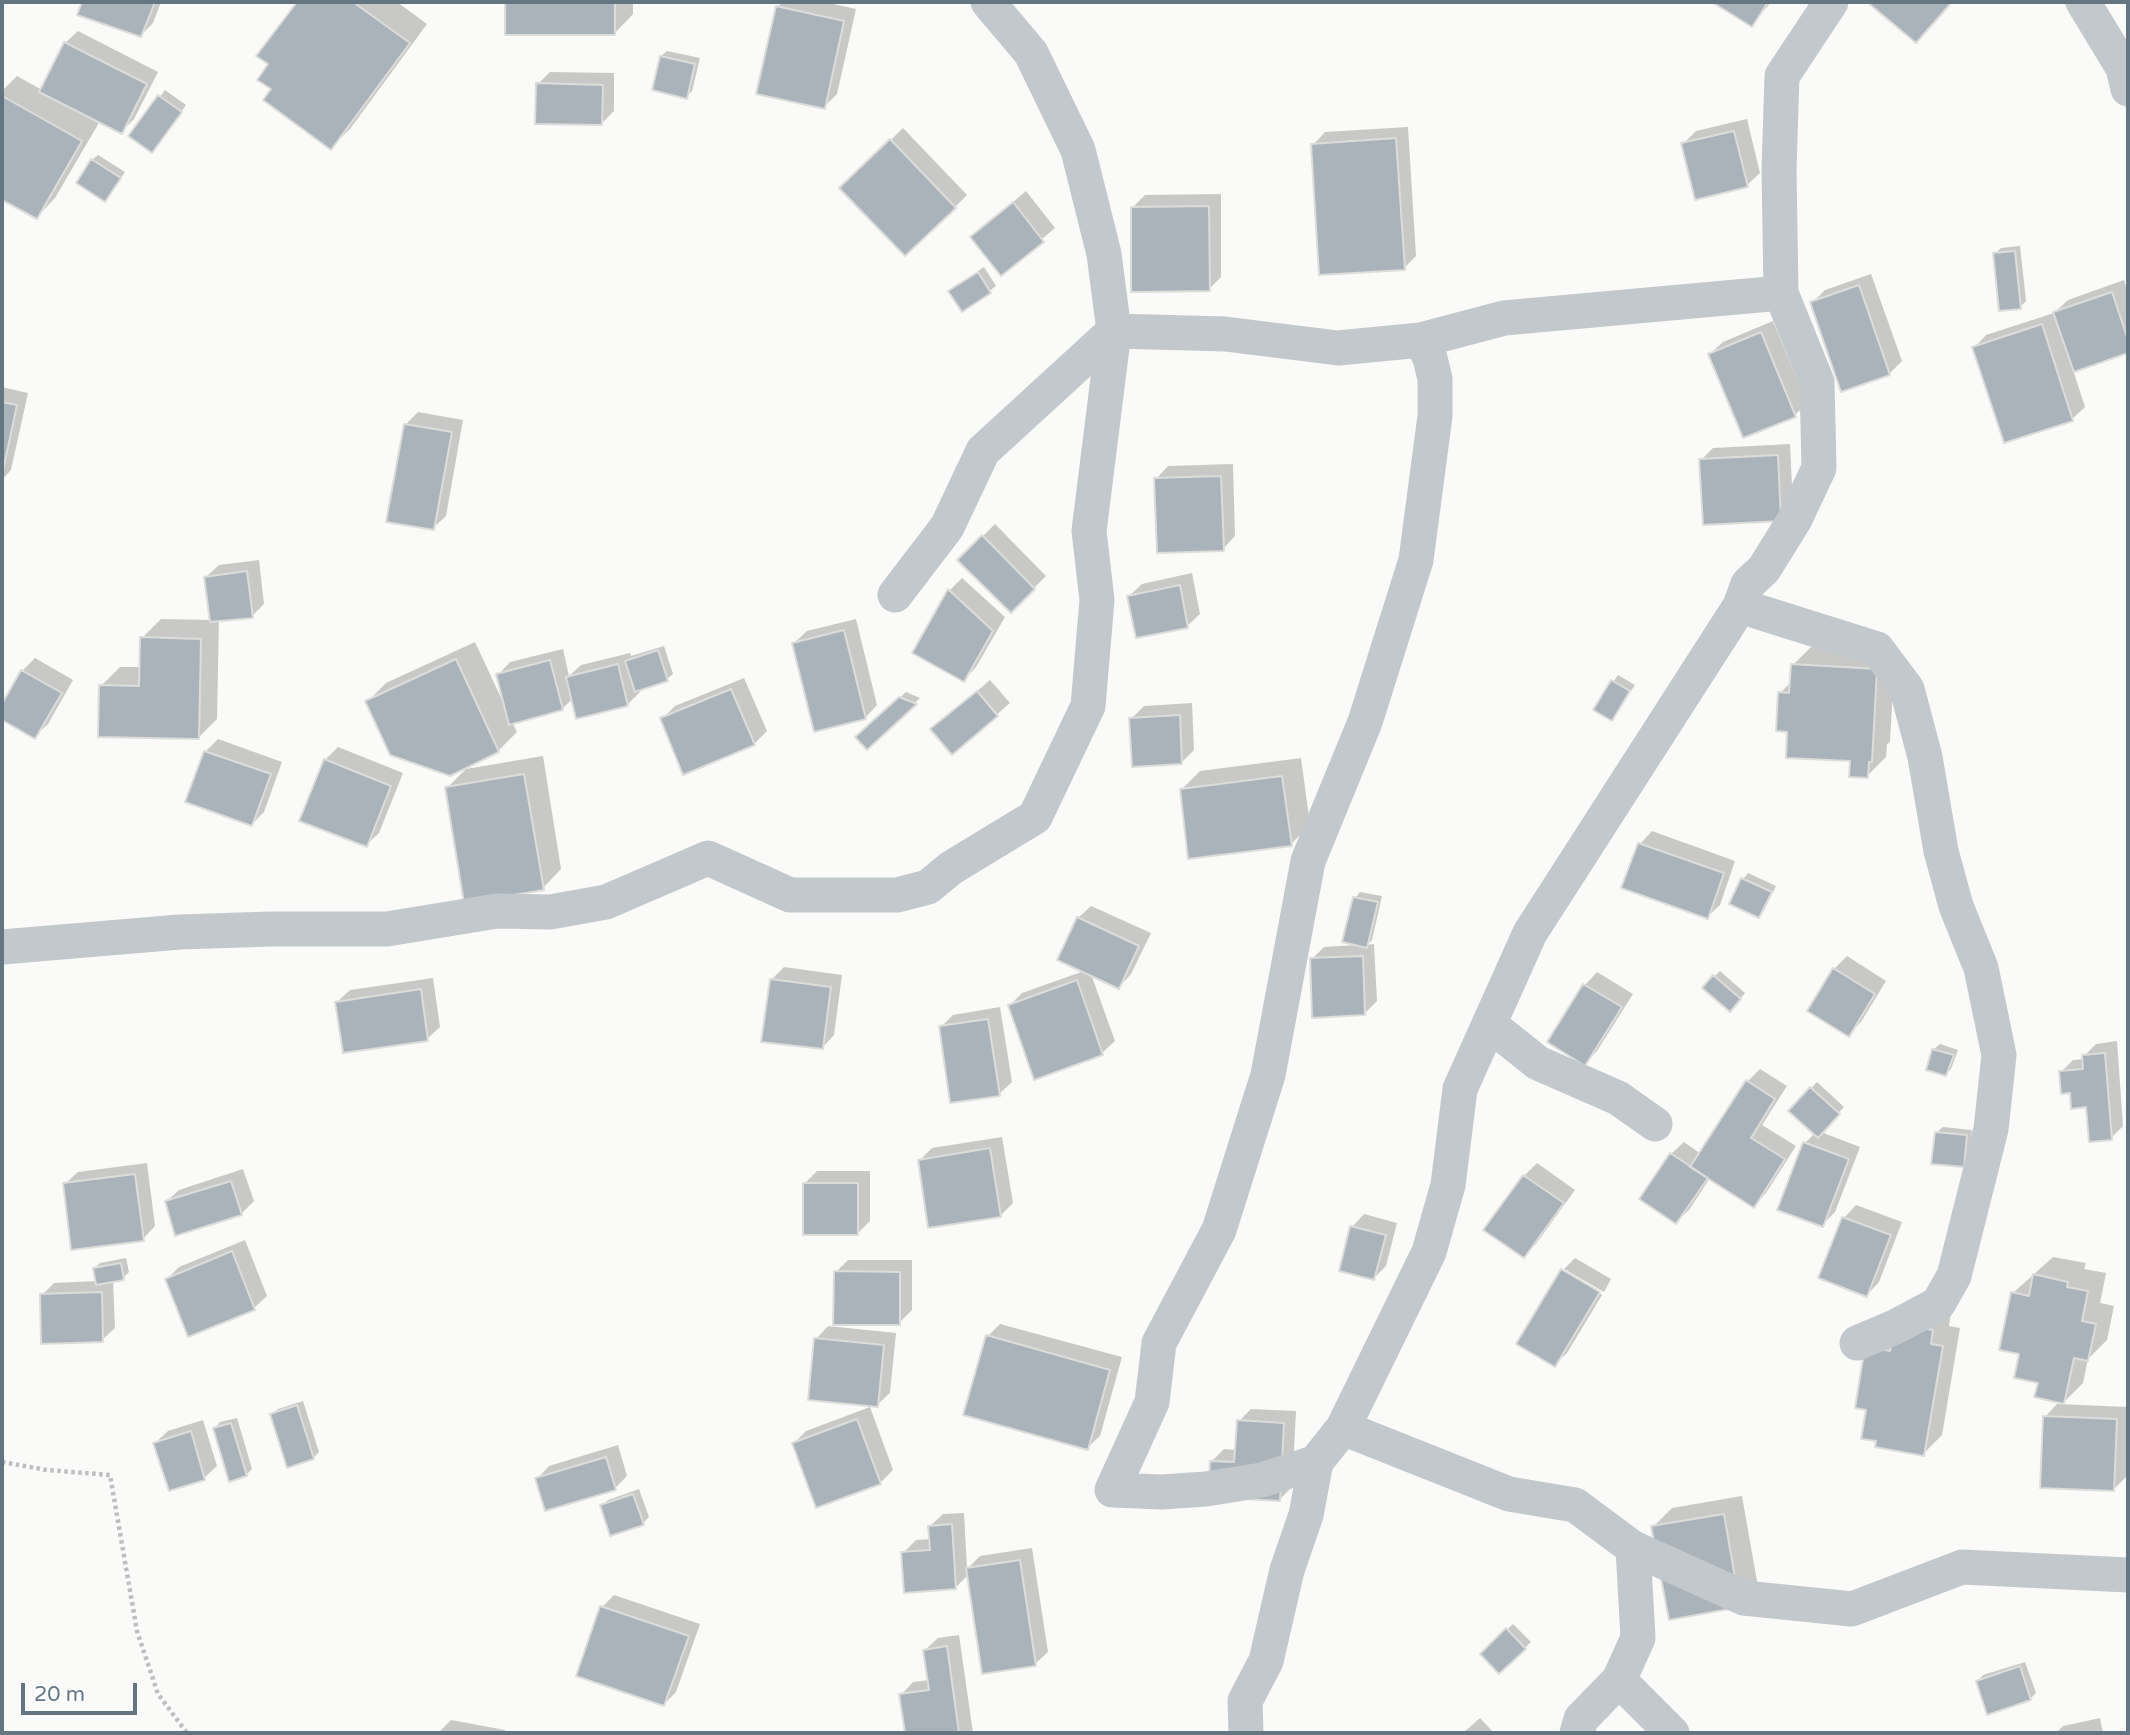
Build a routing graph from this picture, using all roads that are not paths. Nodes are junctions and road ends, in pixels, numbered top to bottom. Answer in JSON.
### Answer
{"nodes":[{"id":1,"x":988,"y":2,"type":"edge"},
{"id":2,"x":1831,"y":2,"type":"edge"},
{"id":3,"x":2083,"y":2,"type":"edge"},
{"id":4,"x":2128,"y":89,"type":"edge"},
{"id":5,"x":1781,"y":293,"type":"junction"},
{"id":6,"x":1114,"y":331,"type":"junction"},
{"id":7,"x":1420,"y":340,"type":"junction"},
{"id":8,"x":895,"y":595,"type":"dead end"},
{"id":9,"x":1740,"y":606,"type":"junction"},
{"id":10,"x":2,"y":947,"type":"edge"},
{"id":11,"x":1489,"y":1024,"type":"junction"},
{"id":12,"x":1655,"y":1124,"type":"dead end"},
{"id":13,"x":1857,"y":1342,"type":"dead end"},
{"id":14,"x":1343,"y":1428,"type":"junction"},
{"id":15,"x":1316,"y":1462,"type":"junction"},
{"id":16,"x":1633,"y":1548,"type":"junction"},
{"id":17,"x":2128,"y":1575,"type":"edge"},
{"id":18,"x":1619,"y":1680,"type":"junction"},
{"id":19,"x":1246,"y":1733,"type":"edge"},
{"id":20,"x":1577,"y":1733,"type":"edge"},
{"id":21,"x":1672,"y":1733,"type":"edge"}],
"edges":[{"from":1,"to":6,"type":"street"},
{"from":2,"to":5,"type":"street"},
{"from":3,"to":4,"type":"street"},
{"from":5,"to":7,"type":"street"},
{"from":5,"to":9,"type":"street"},
{"from":6,"to":7,"type":"street"},
{"from":6,"to":8,"type":"street"},
{"from":6,"to":10,"type":"street"},
{"from":7,"to":15,"type":"street"},
{"from":9,"to":11,"type":"street"},
{"from":9,"to":13,"type":"street"},
{"from":11,"to":12,"type":"street"},
{"from":11,"to":14,"type":"street"},
{"from":14,"to":15,"type":"street"},
{"from":14,"to":16,"type":"street"},
{"from":15,"to":19,"type":"street"},
{"from":16,"to":17,"type":"street"},
{"from":16,"to":18,"type":"street"},
{"from":18,"to":20,"type":"street"},
{"from":18,"to":21,"type":"street"}]}
